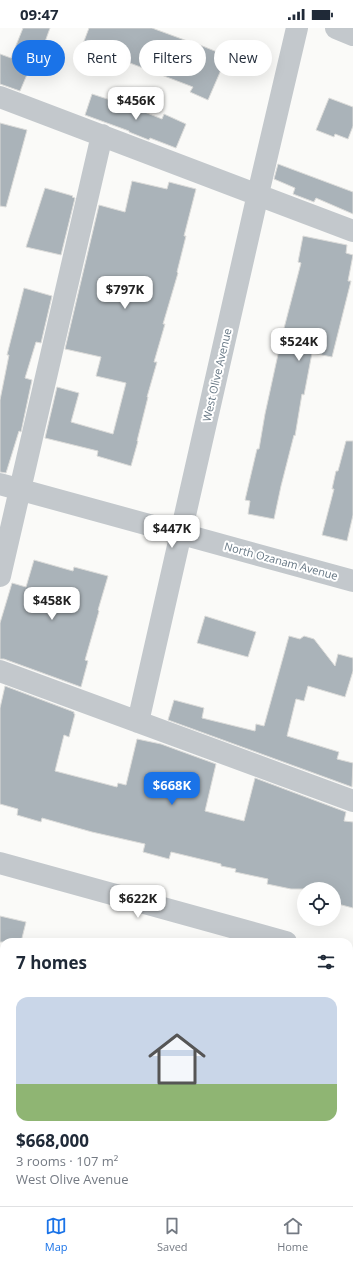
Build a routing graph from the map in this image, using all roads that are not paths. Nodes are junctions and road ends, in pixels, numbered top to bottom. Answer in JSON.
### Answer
{"nodes":[{"id":1,"x":297,"y":28,"type":"edge"},
{"id":2,"x":336,"y":28,"type":"edge"},
{"id":3,"x":353,"y":34,"type":"edge"},
{"id":4,"x":0,"y":97,"type":"edge"},
{"id":5,"x":102,"y":135,"type":"junction"},
{"id":6,"x":258,"y":194,"type":"junction"},
{"id":7,"x":353,"y":231,"type":"edge"},
{"id":8,"x":10,"y":487,"type":"edge"},
{"id":9,"x":182,"y":534,"type":"junction"},
{"id":10,"x":0,"y":576,"type":"edge"},
{"id":11,"x":353,"y":581,"type":"edge"},
{"id":12,"x":0,"y":671,"type":"edge"},
{"id":13,"x":138,"y":722,"type":"junction"},
{"id":14,"x":353,"y":801,"type":"edge"},
{"id":15,"x":0,"y":863,"type":"edge"},
{"id":16,"x":272,"y":938,"type":"edge"}],
"edges":[{"from":1,"to":6,"type":"street","name":"West Olive Avenue"},
{"from":2,"to":3,"type":"street"},
{"from":4,"to":5,"type":"street"},
{"from":5,"to":6,"type":"street"},
{"from":5,"to":8,"type":"street"},
{"from":6,"to":7,"type":"street"},
{"from":6,"to":9,"type":"street","name":"West Olive Avenue"},
{"from":8,"to":9,"type":"street","name":"North Ozanam Avenue"},
{"from":8,"to":10,"type":"street"},
{"from":9,"to":11,"type":"street","name":"North Ozanam Avenue"},
{"from":9,"to":13,"type":"street","name":"West Olive Avenue"},
{"from":12,"to":13,"type":"street"},
{"from":13,"to":14,"type":"street"},
{"from":15,"to":16,"type":"street"}]}
